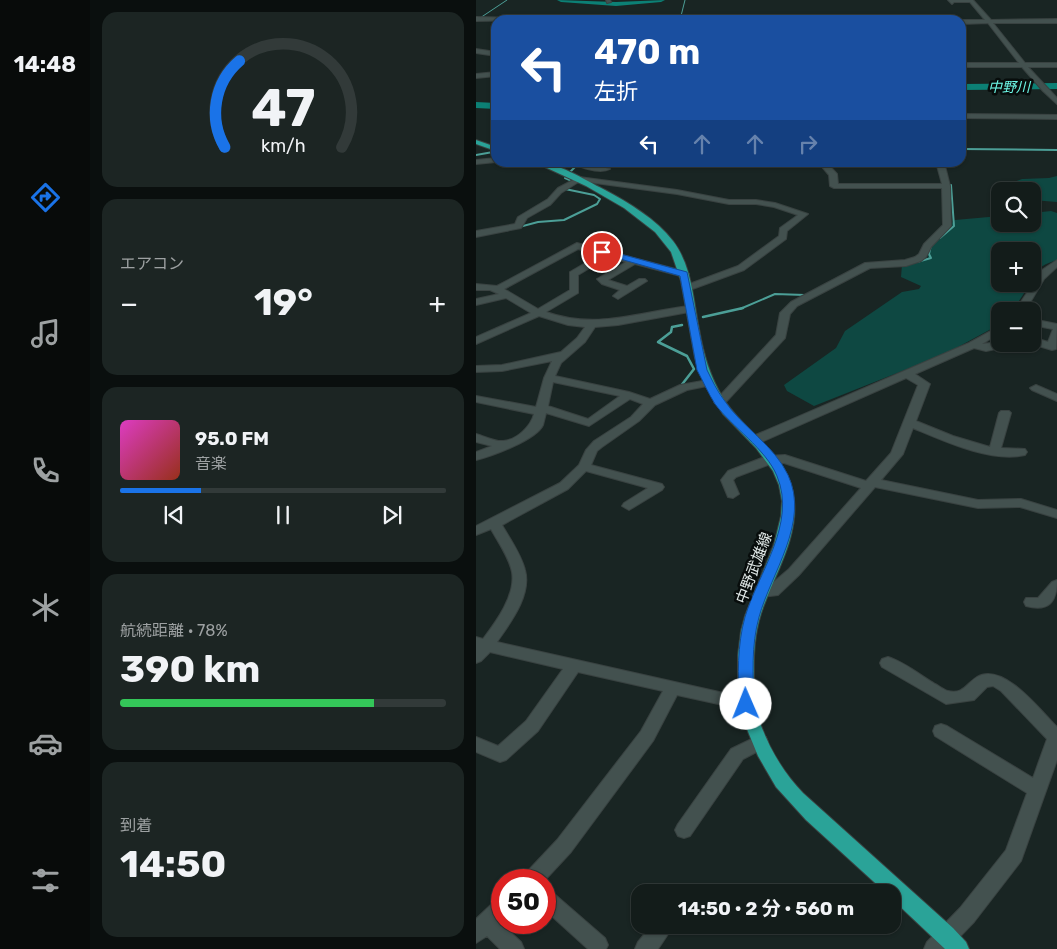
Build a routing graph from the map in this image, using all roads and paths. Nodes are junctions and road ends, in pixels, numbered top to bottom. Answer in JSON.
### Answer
{"nodes":[{"id":1,"x":970,"y":0,"type":"edge"},
{"id":2,"x":952,"y":3,"type":"dead end"},
{"id":3,"x":476,"y":19,"type":"edge"},
{"id":4,"x":491,"y":19,"type":"edge"},
{"id":5,"x":1057,"y":21,"type":"edge"},
{"id":6,"x":966,"y":22,"type":"edge"},
{"id":7,"x":991,"y":22,"type":"junction"},
{"id":8,"x":491,"y":51,"type":"edge"},
{"id":9,"x":476,"y":52,"type":"edge"},
{"id":10,"x":487,"y":52,"type":"junction"},
{"id":11,"x":491,"y":53,"type":"edge"},
{"id":12,"x":966,"y":65,"type":"edge"},
{"id":13,"x":1024,"y":65,"type":"junction"},
{"id":14,"x":1057,"y":65,"type":"edge"},
{"id":15,"x":491,"y":74,"type":"edge"},
{"id":16,"x":476,"y":76,"type":"edge"},
{"id":17,"x":1057,"y":102,"type":"edge"},
{"id":18,"x":966,"y":116,"type":"edge"},
{"id":19,"x":1057,"y":117,"type":"edge"},
{"id":20,"x":476,"y":142,"type":"edge"},
{"id":21,"x":491,"y":147,"type":"edge"},
{"id":22,"x":487,"y":161,"type":"junction"},
{"id":23,"x":491,"y":161,"type":"edge"},
{"id":24,"x":476,"y":162,"type":"edge"},
{"id":25,"x":476,"y":166,"type":"edge"},
{"id":26,"x":549,"y":167,"type":"edge"},
{"id":27,"x":591,"y":167,"type":"edge"},
{"id":28,"x":826,"y":167,"type":"edge"},
{"id":29,"x":941,"y":167,"type":"edge"},
{"id":30,"x":606,"y":169,"type":"dead end"},
{"id":31,"x":579,"y":179,"type":"junction"},
{"id":32,"x":946,"y":186,"type":"junction"},
{"id":33,"x":518,"y":207,"type":"dead end"},
{"id":34,"x":530,"y":212,"type":"junction"},
{"id":35,"x":476,"y":234,"type":"edge"},
{"id":36,"x":607,"y":254,"type":"junction"},
{"id":37,"x":633,"y":261,"type":"junction"},
{"id":38,"x":1057,"y":264,"type":"edge"},
{"id":39,"x":642,"y":281,"type":"dead end"},
{"id":40,"x":685,"y":281,"type":"junction"},
{"id":41,"x":476,"y":287,"type":"edge"},
{"id":42,"x":628,"y":290,"type":"junction"},
{"id":43,"x":503,"y":292,"type":"junction"},
{"id":44,"x":618,"y":296,"type":"dead end"},
{"id":45,"x":476,"y":302,"type":"edge"},
{"id":46,"x":1028,"y":302,"type":"edge"},
{"id":47,"x":689,"y":309,"type":"junction"},
{"id":48,"x":539,"y":313,"type":"junction"},
{"id":49,"x":592,"y":324,"type":"junction"},
{"id":50,"x":1041,"y":325,"type":"edge"},
{"id":51,"x":1057,"y":329,"type":"edge"},
{"id":52,"x":991,"y":335,"type":"edge"},
{"id":53,"x":476,"y":341,"type":"edge"},
{"id":54,"x":1041,"y":343,"type":"edge"},
{"id":55,"x":974,"y":346,"type":"junction"},
{"id":56,"x":991,"y":347,"type":"edge"},
{"id":57,"x":563,"y":354,"type":"junction"},
{"id":58,"x":476,"y":368,"type":"edge"},
{"id":59,"x":909,"y":375,"type":"junction"},
{"id":60,"x":549,"y":378,"type":"junction"},
{"id":61,"x":708,"y":383,"type":"junction"},
{"id":62,"x":1036,"y":388,"type":"dead end"},
{"id":63,"x":629,"y":395,"type":"junction"},
{"id":64,"x":1057,"y":398,"type":"edge"},
{"id":65,"x":476,"y":399,"type":"edge"},
{"id":66,"x":720,"y":402,"type":"junction"},
{"id":67,"x":651,"y":403,"type":"junction"},
{"id":68,"x":540,"y":410,"type":"junction"},
{"id":69,"x":1005,"y":413,"type":"dead end"},
{"id":70,"x":909,"y":422,"type":"junction"},
{"id":71,"x":476,"y":438,"type":"edge"},
{"id":72,"x":754,"y":440,"type":"junction"},
{"id":73,"x":504,"y":445,"type":"junction"},
{"id":74,"x":995,"y":450,"type":"junction"},
{"id":75,"x":1021,"y":452,"type":"dead end"},
{"id":76,"x":476,"y":456,"type":"edge"},
{"id":77,"x":771,"y":459,"type":"junction"},
{"id":78,"x":584,"y":467,"type":"junction"},
{"id":79,"x":869,"y":484,"type":"junction"},
{"id":80,"x":733,"y":494,"type":"dead end"},
{"id":81,"x":629,"y":506,"type":"dead end"},
{"id":82,"x":1057,"y":514,"type":"edge"},
{"id":83,"x":494,"y":524,"type":"junction"},
{"id":84,"x":476,"y":531,"type":"edge"},
{"id":85,"x":1057,"y":585,"type":"edge"},
{"id":86,"x":762,"y":592,"type":"junction"},
{"id":87,"x":1031,"y":602,"type":"dead end"},
{"id":88,"x":480,"y":649,"type":"edge"},
{"id":89,"x":888,"y":663,"type":"dead end"},
{"id":90,"x":574,"y":665,"type":"junction"},
{"id":91,"x":673,"y":687,"type":"junction"},
{"id":92,"x":746,"y":704,"type":"junction"},
{"id":93,"x":941,"y":730,"type":"dead end"},
{"id":94,"x":1056,"y":736,"type":"edge"},
{"id":95,"x":760,"y":742,"type":"junction"},
{"id":96,"x":476,"y":744,"type":"edge"},
{"id":97,"x":1037,"y":790,"type":"junction"},
{"id":98,"x":684,"y":830,"type":"dead end"},
{"id":99,"x":542,"y":869,"type":"edge"},
{"id":100,"x":556,"y":908,"type":"edge"},
{"id":101,"x":491,"y":918,"type":"edge"},
{"id":102,"x":481,"y":928,"type":"edge"},
{"id":103,"x":656,"y":934,"type":"edge"},
{"id":104,"x":598,"y":944,"type":"dead end"},
{"id":105,"x":946,"y":944,"type":"edge"},
{"id":106,"x":514,"y":949,"type":"edge"},
{"id":107,"x":644,"y":949,"type":"edge"}],
"edges":[{"from":1,"to":2,"type":"street"},
{"from":1,"to":7,"type":"street"},
{"from":3,"to":4,"type":"street"},
{"from":5,"to":7,"type":"street"},
{"from":6,"to":7,"type":"street"},
{"from":7,"to":13,"type":"street"},
{"from":8,"to":10,"type":"street"},
{"from":9,"to":10,"type":"street"},
{"from":10,"to":11,"type":"street"},
{"from":12,"to":13,"type":"street"},
{"from":13,"to":14,"type":"street"},
{"from":13,"to":17,"type":"street"},
{"from":15,"to":16,"type":"street"},
{"from":18,"to":19,"type":"street"},
{"from":20,"to":21,"type":"main road"},
{"from":22,"to":23,"type":"street"},
{"from":22,"to":24,"type":"street"},
{"from":22,"to":25,"type":"street"},
{"from":26,"to":31,"type":"main road","name":"中野武雄線"},
{"from":27,"to":30,"type":"street"},
{"from":28,"to":32,"type":"street"},
{"from":29,"to":32,"type":"street"},
{"from":31,"to":34,"type":"street"},
{"from":31,"to":40,"type":"main road","name":"中野武雄線"},
{"from":31,"to":40,"type":"street"},
{"from":32,"to":66,"type":"street"},
{"from":33,"to":34,"type":"street"},
{"from":34,"to":35,"type":"street"},
{"from":36,"to":37,"type":"street"},
{"from":36,"to":43,"type":"street"},
{"from":36,"to":48,"type":"street"},
{"from":37,"to":40,"type":"street"},
{"from":37,"to":42,"type":"street"},
{"from":38,"to":46,"type":"street"},
{"from":39,"to":42,"type":"street"},
{"from":40,"to":47,"type":"main road","name":"中野武雄線"},
{"from":41,"to":43,"type":"street"},
{"from":42,"to":44,"type":"street"},
{"from":43,"to":45,"type":"street"},
{"from":43,"to":48,"type":"street"},
{"from":47,"to":49,"type":"street"},
{"from":47,"to":61,"type":"main road","name":"中野武雄線"},
{"from":48,"to":49,"type":"street"},
{"from":48,"to":53,"type":"street"},
{"from":49,"to":57,"type":"street"},
{"from":50,"to":51,"type":"street"},
{"from":51,"to":54,"type":"street"},
{"from":52,"to":55,"type":"street"},
{"from":55,"to":56,"type":"street"},
{"from":55,"to":59,"type":"street"},
{"from":57,"to":58,"type":"street"},
{"from":57,"to":60,"type":"street"},
{"from":59,"to":70,"type":"street"},
{"from":59,"to":72,"type":"street"},
{"from":60,"to":63,"type":"street"},
{"from":60,"to":68,"type":"street"},
{"from":61,"to":66,"type":"main road","name":"中野武雄線"},
{"from":61,"to":67,"type":"street"},
{"from":62,"to":64,"type":"street"},
{"from":63,"to":67,"type":"street"},
{"from":63,"to":68,"type":"street"},
{"from":65,"to":68,"type":"street"},
{"from":66,"to":72,"type":"main road","name":"中野武雄線"},
{"from":67,"to":78,"type":"street"},
{"from":68,"to":73,"type":"street"},
{"from":69,"to":74,"type":"street"},
{"from":70,"to":74,"type":"street"},
{"from":70,"to":79,"type":"street"},
{"from":71,"to":73,"type":"street"},
{"from":72,"to":77,"type":"main road","name":"中野武雄線"},
{"from":73,"to":76,"type":"street"},
{"from":74,"to":75,"type":"street"},
{"from":77,"to":79,"type":"street"},
{"from":77,"to":80,"type":"street"},
{"from":77,"to":86,"type":"main road","name":"中野武雄線"},
{"from":78,"to":81,"type":"street"},
{"from":78,"to":83,"type":"street"},
{"from":79,"to":82,"type":"street"},
{"from":79,"to":86,"type":"street"},
{"from":83,"to":84,"type":"street"},
{"from":83,"to":88,"type":"street"},
{"from":85,"to":87,"type":"street"},
{"from":86,"to":92,"type":"main road","name":"中野武雄線"},
{"from":88,"to":90,"type":"street"},
{"from":89,"to":94,"type":"street"},
{"from":90,"to":91,"type":"street"},
{"from":90,"to":96,"type":"street"},
{"from":91,"to":92,"type":"street"},
{"from":91,"to":99,"type":"street"},
{"from":92,"to":95,"type":"main road","name":"中野武雄線"},
{"from":93,"to":97,"type":"street"},
{"from":94,"to":97,"type":"street"},
{"from":95,"to":98,"type":"street"},
{"from":95,"to":105,"type":"main road","name":"中野武雄線"},
{"from":97,"to":105,"type":"street"},
{"from":100,"to":104,"type":"street"},
{"from":101,"to":102,"type":"street"},
{"from":102,"to":106,"type":"street"},
{"from":103,"to":107,"type":"street"}]}
